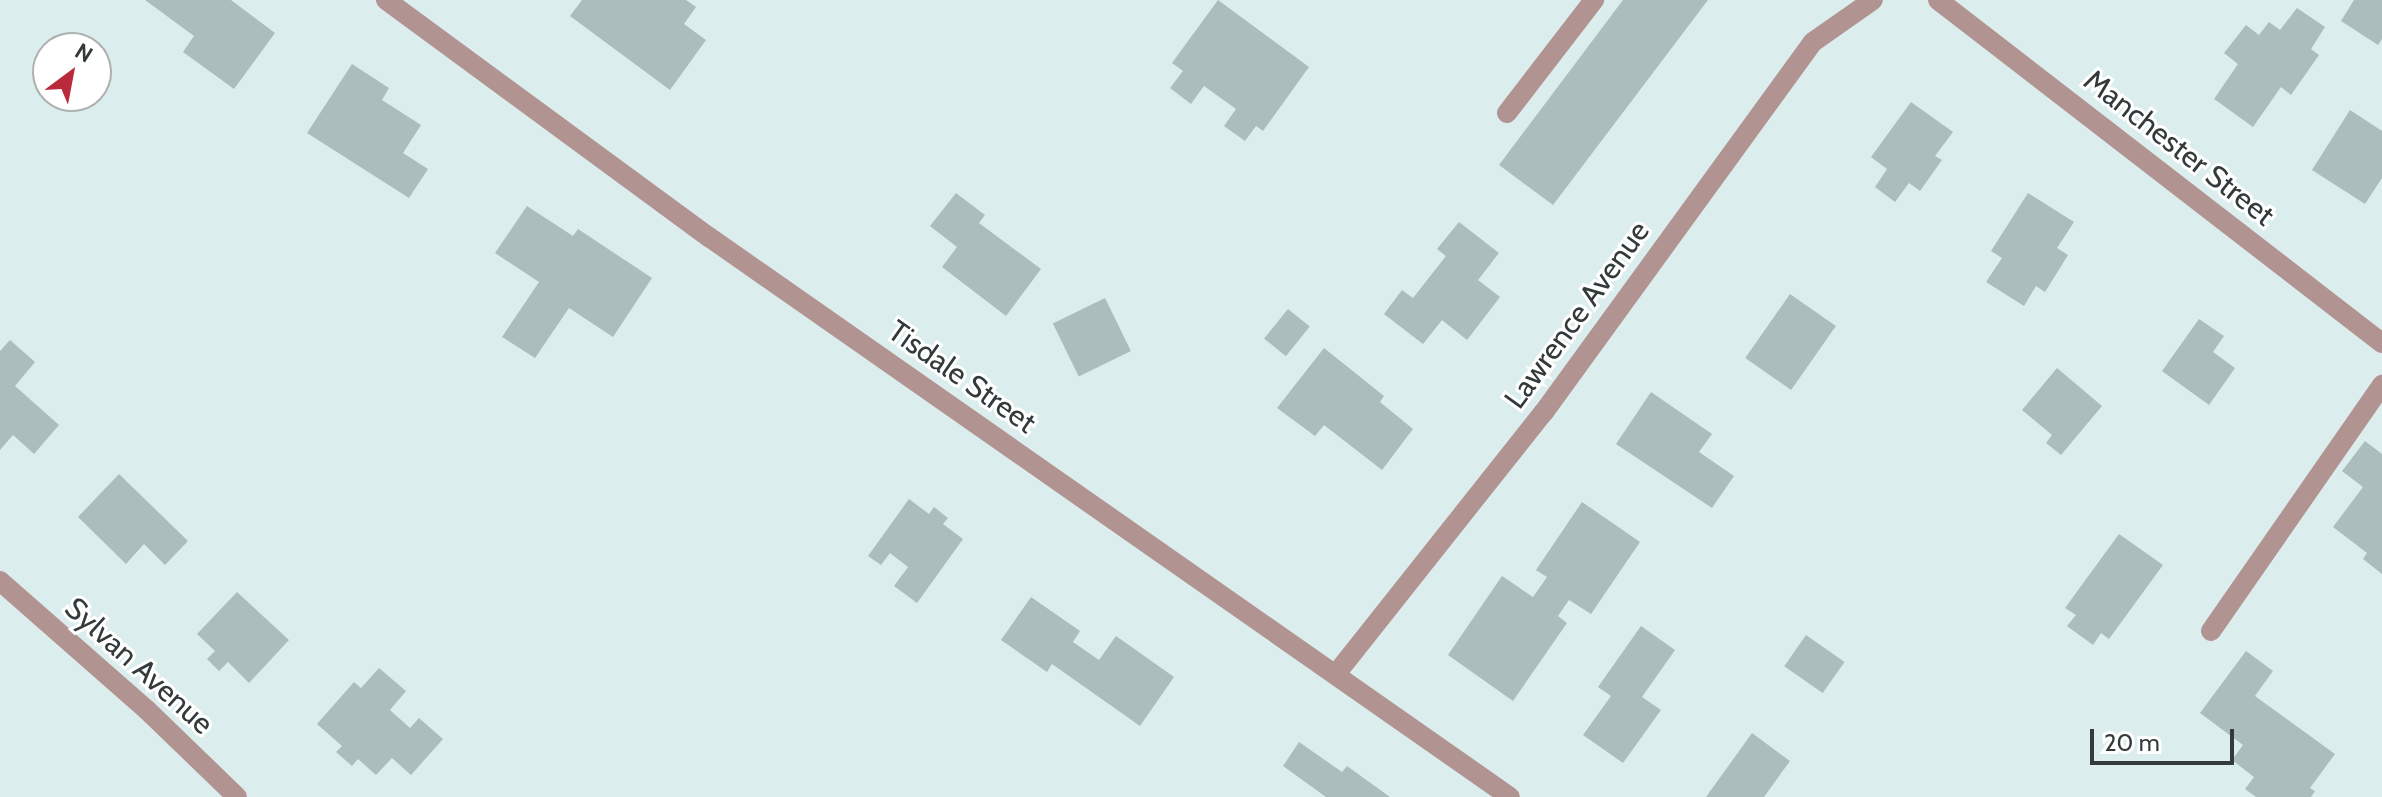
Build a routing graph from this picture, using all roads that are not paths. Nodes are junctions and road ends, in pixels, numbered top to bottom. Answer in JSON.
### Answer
{"nodes":[{"id":1,"x":386,"y":0,"type":"edge"},
{"id":2,"x":1594,"y":0,"type":"edge"},
{"id":3,"x":1873,"y":0,"type":"edge"},
{"id":4,"x":1938,"y":0,"type":"edge"},
{"id":5,"x":1507,"y":113,"type":"dead end"},
{"id":6,"x":2382,"y":343,"type":"edge"},
{"id":7,"x":2382,"y":385,"type":"edge"},
{"id":8,"x":0,"y":581,"type":"edge"},
{"id":9,"x":2211,"y":631,"type":"dead end"},
{"id":10,"x":1336,"y":674,"type":"junction"},
{"id":11,"x":237,"y":797,"type":"edge"},
{"id":12,"x":1510,"y":797,"type":"edge"}],
"edges":[{"from":1,"to":10,"type":"street","name":"Tisdale Street"},
{"from":2,"to":5,"type":"street"},
{"from":3,"to":10,"type":"street","name":"Lawrence Avenue"},
{"from":4,"to":6,"type":"street","name":"Manchester Street"},
{"from":7,"to":9,"type":"street"},
{"from":8,"to":11,"type":"street","name":"Sylvan Avenue"},
{"from":10,"to":12,"type":"street","name":"Tisdale Street"}]}
